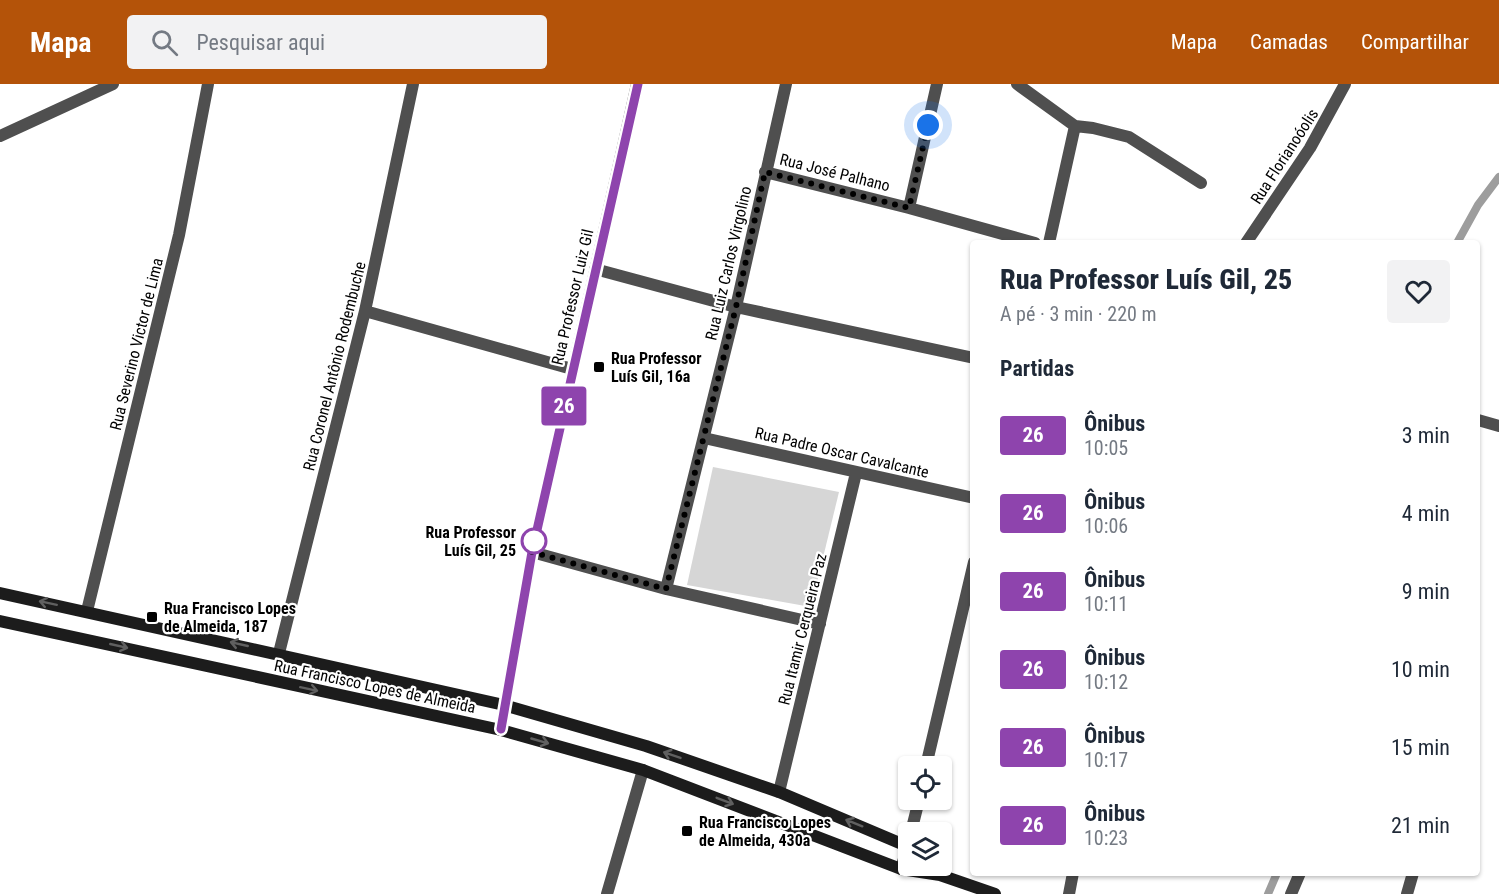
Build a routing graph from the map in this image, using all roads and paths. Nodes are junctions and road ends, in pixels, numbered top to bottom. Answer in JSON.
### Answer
{"nodes":[{"id":1,"x":113,"y":84,"type":"edge"},
{"id":2,"x":208,"y":84,"type":"edge"},
{"id":3,"x":413,"y":84,"type":"edge"},
{"id":4,"x":638,"y":84,"type":"edge"},
{"id":5,"x":786,"y":84,"type":"edge"},
{"id":6,"x":937,"y":84,"type":"edge"},
{"id":7,"x":1017,"y":84,"type":"edge"},
{"id":8,"x":1345,"y":84,"type":"edge"},
{"id":9,"x":1074,"y":126,"type":"junction"},
{"id":10,"x":0,"y":136,"type":"edge"},
{"id":11,"x":765,"y":172,"type":"junction"},
{"id":12,"x":1201,"y":183,"type":"dead end"},
{"id":13,"x":909,"y":208,"type":"junction"},
{"id":14,"x":1024,"y":240,"type":"edge"},
{"id":15,"x":1050,"y":240,"type":"edge"},
{"id":16,"x":1248,"y":240,"type":"edge"},
{"id":17,"x":595,"y":269,"type":"junction"},
{"id":18,"x":736,"y":307,"type":"junction"},
{"id":19,"x":365,"y":311,"type":"junction"},
{"id":20,"x":970,"y":357,"type":"edge"},
{"id":21,"x":572,"y":369,"type":"junction"},
{"id":22,"x":1480,"y":421,"type":"edge"},
{"id":23,"x":1499,"y":426,"type":"edge"},
{"id":24,"x":704,"y":438,"type":"junction"},
{"id":25,"x":856,"y":473,"type":"junction"},
{"id":26,"x":970,"y":497,"type":"edge"},
{"id":27,"x":532,"y":552,"type":"junction"},
{"id":28,"x":970,"y":579,"type":"edge"},
{"id":29,"x":666,"y":589,"type":"junction"},
{"id":30,"x":0,"y":593,"type":"edge"},
{"id":31,"x":87,"y":611,"type":"junction"},
{"id":32,"x":0,"y":621,"type":"edge"},
{"id":33,"x":820,"y":624,"type":"junction"},
{"id":34,"x":279,"y":653,"type":"junction"},
{"id":35,"x":504,"y":705,"type":"junction"},
{"id":36,"x":501,"y":729,"type":"junction"},
{"id":37,"x":928,"y":756,"type":"edge"},
{"id":38,"x":643,"y":770,"type":"junction"},
{"id":39,"x":779,"y":792,"type":"junction"},
{"id":40,"x":898,"y":841,"type":"edge"},
{"id":41,"x":898,"y":868,"type":"edge"},
{"id":42,"x":943,"y":876,"type":"edge"},
{"id":43,"x":1072,"y":876,"type":"edge"},
{"id":44,"x":1299,"y":876,"type":"edge"},
{"id":45,"x":1412,"y":876,"type":"edge"},
{"id":46,"x":607,"y":894,"type":"edge"},
{"id":47,"x":995,"y":894,"type":"edge"},
{"id":48,"x":1069,"y":894,"type":"edge"},
{"id":49,"x":1292,"y":894,"type":"edge"},
{"id":50,"x":1407,"y":894,"type":"edge"}],
"edges":[{"from":1,"to":10,"type":"street"},
{"from":2,"to":31,"type":"street","name":"Rua Severino Victor de Lima"},
{"from":3,"to":19,"type":"street","name":"Rua Coronel Antônio Rodembuche"},
{"from":4,"to":17,"type":"street","name":"Rua Professor Luiz Gil"},
{"from":5,"to":11,"type":"street","name":"Rua Luiz Carlos Virgolino"},
{"from":6,"to":13,"type":"street"},
{"from":7,"to":9,"type":"street"},
{"from":8,"to":16,"type":"street","name":"Rua Florianoóolis"},
{"from":9,"to":12,"type":"street"},
{"from":9,"to":15,"type":"street"},
{"from":11,"to":13,"type":"street","name":"Rua José Palhano"},
{"from":11,"to":18,"type":"street","name":"Rua Luiz Carlos Virgolino"},
{"from":13,"to":14,"type":"street","name":"Rua José Palhano"},
{"from":17,"to":18,"type":"street"},
{"from":17,"to":21,"type":"street","name":"Rua Professor Luiz Gil"},
{"from":18,"to":20,"type":"street"},
{"from":18,"to":24,"type":"street","name":"Rua Luiz Carlos Virgolino"},
{"from":19,"to":21,"type":"street"},
{"from":19,"to":34,"type":"street","name":"Rua Coronel Antônio Rodembuche"},
{"from":21,"to":27,"type":"street","name":"Rua Professor Luiz Gil"},
{"from":22,"to":23,"type":"street"},
{"from":24,"to":25,"type":"street","name":"Rua Padre Oscar Cavalcante"},
{"from":24,"to":29,"type":"street","name":"Rua Luiz Carlos Virgolino"},
{"from":25,"to":26,"type":"street","name":"Rua Padre Oscar Cavalcante"},
{"from":25,"to":33,"type":"street","name":"Rua Itamir Cerqueira Paz"},
{"from":27,"to":29,"type":"street"},
{"from":27,"to":35,"type":"street","name":"Rua Professor Luiz Gil"},
{"from":28,"to":37,"type":"street"},
{"from":29,"to":33,"type":"street"},
{"from":31,"to":30,"type":"main road","name":"Rua Francisco Lopes de Almeida","one_way":true},
{"from":34,"to":31,"type":"main road","name":"Rua Francisco Lopes de Almeida","one_way":true},
{"from":32,"to":36,"type":"main road","name":"Rua Francisco Lopes de Almeida","one_way":true},
{"from":33,"to":39,"type":"street","name":"Rua Itamir Cerqueira Paz"},
{"from":34,"to":35,"type":"main road","name":"Rua Francisco Lopes de Almeida"},
{"from":35,"to":36,"type":"street","name":"Rua Professor Luiz Gil"},
{"from":39,"to":35,"type":"main road","name":"Rua Francisco Lopes de Almeida","one_way":true},
{"from":36,"to":38,"type":"main road","name":"Rua Francisco Lopes de Almeida","one_way":true},
{"from":38,"to":41,"type":"main road","name":"Rua Francisco Lopes de Almeida","one_way":true},
{"from":38,"to":46,"type":"street"},
{"from":40,"to":39,"type":"main road","name":"Rua Francisco Lopes de Almeida","one_way":true},
{"from":42,"to":47,"type":"main road","name":"Rua Francisco Lopes de Almeida"},
{"from":43,"to":48,"type":"street"},
{"from":44,"to":49,"type":"street"},
{"from":45,"to":50,"type":"street"}]}
